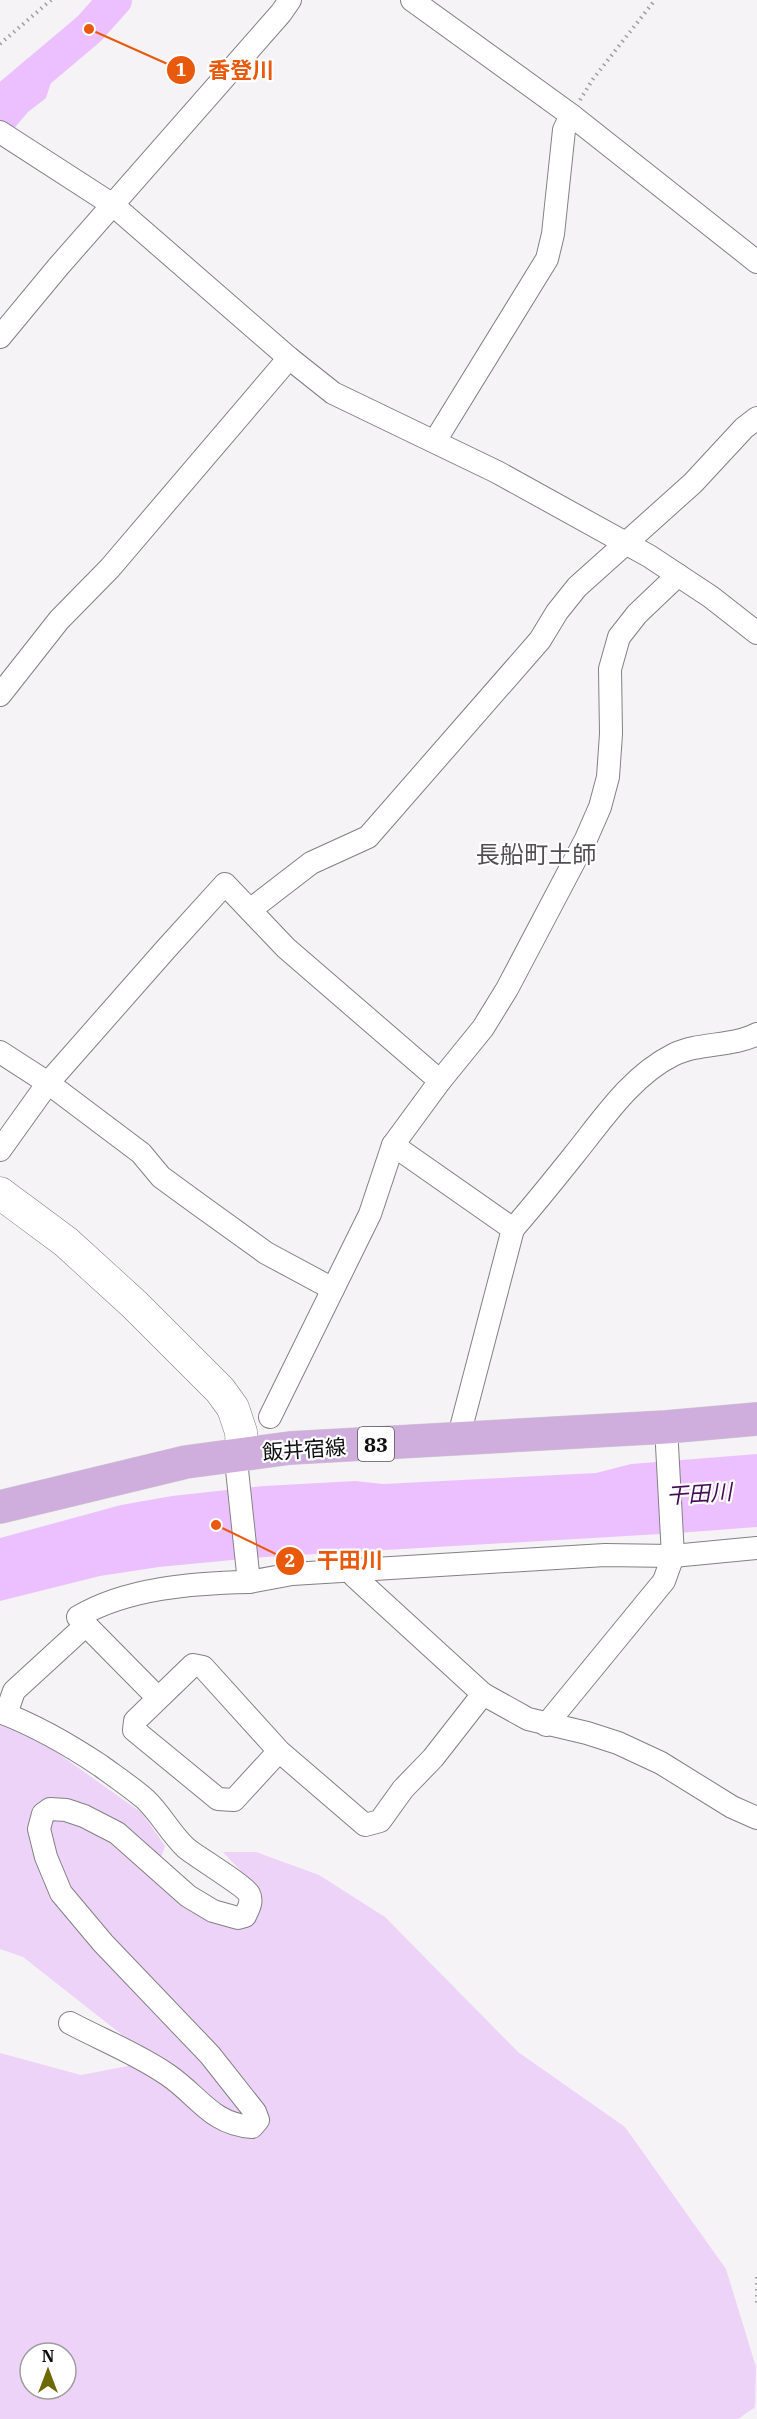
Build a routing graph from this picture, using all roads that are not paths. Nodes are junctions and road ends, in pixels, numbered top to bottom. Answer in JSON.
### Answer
{"nodes":[{"id":1,"x":290,"y":0,"type":"edge"},
{"id":2,"x":412,"y":0,"type":"edge"},
{"id":3,"x":571,"y":115,"type":"junction"},
{"id":4,"x":7,"y":136,"type":"edge"},
{"id":5,"x":113,"y":205,"type":"junction"},
{"id":6,"x":757,"y":262,"type":"edge"},
{"id":7,"x":0,"y":337,"type":"edge"},
{"id":8,"x":289,"y":358,"type":"junction"},
{"id":9,"x":757,"y":418,"type":"edge"},
{"id":10,"x":435,"y":441,"type":"junction"},
{"id":11,"x":626,"y":544,"type":"junction"},
{"id":12,"x":678,"y":575,"type":"junction"},
{"id":13,"x":757,"y":633,"type":"edge"},
{"id":14,"x":0,"y":695,"type":"edge"},
{"id":15,"x":250,"y":910,"type":"junction"},
{"id":16,"x":757,"y":1034,"type":"edge"},
{"id":17,"x":0,"y":1052,"type":"edge"},
{"id":18,"x":440,"y":1081,"type":"junction"},
{"id":19,"x":48,"y":1083,"type":"junction"},
{"id":20,"x":393,"y":1145,"type":"junction"},
{"id":21,"x":0,"y":1150,"type":"edge"},
{"id":22,"x":0,"y":1193,"type":"edge"},
{"id":23,"x":513,"y":1229,"type":"junction"},
{"id":24,"x":333,"y":1289,"type":"junction"},
{"id":25,"x":270,"y":1417,"type":"dead end"},
{"id":26,"x":757,"y":1419,"type":"edge"},
{"id":27,"x":666,"y":1437,"type":"junction"},
{"id":28,"x":461,"y":1439,"type":"junction"},
{"id":29,"x":240,"y":1462,"type":"junction"},
{"id":30,"x":0,"y":1507,"type":"edge"},
{"id":31,"x":757,"y":1548,"type":"edge"},
{"id":32,"x":673,"y":1550,"type":"junction"},
{"id":33,"x":354,"y":1570,"type":"junction"},
{"id":34,"x":248,"y":1576,"type":"junction"},
{"id":35,"x":86,"y":1624,"type":"junction"},
{"id":36,"x":483,"y":1694,"type":"junction"},
{"id":37,"x":158,"y":1698,"type":"junction"},
{"id":38,"x":3,"y":1713,"type":"edge"},
{"id":39,"x":546,"y":1725,"type":"junction"},
{"id":40,"x":279,"y":1751,"type":"junction"},
{"id":41,"x":757,"y":1818,"type":"edge"},
{"id":42,"x":70,"y":2023,"type":"dead end"}],
"edges":[{"from":1,"to":5,"type":"street"},
{"from":2,"to":3,"type":"street"},
{"from":3,"to":6,"type":"street"},
{"from":3,"to":10,"type":"street"},
{"from":4,"to":5,"type":"street"},
{"from":5,"to":7,"type":"street"},
{"from":5,"to":8,"type":"street"},
{"from":8,"to":10,"type":"street"},
{"from":8,"to":14,"type":"street"},
{"from":9,"to":11,"type":"street"},
{"from":10,"to":11,"type":"street"},
{"from":11,"to":12,"type":"street"},
{"from":11,"to":15,"type":"street"},
{"from":12,"to":13,"type":"street"},
{"from":12,"to":18,"type":"street"},
{"from":15,"to":18,"type":"street"},
{"from":15,"to":19,"type":"street"},
{"from":16,"to":23,"type":"street"},
{"from":17,"to":19,"type":"street"},
{"from":18,"to":20,"type":"street"},
{"from":19,"to":21,"type":"street"},
{"from":19,"to":24,"type":"street"},
{"from":20,"to":23,"type":"street"},
{"from":20,"to":24,"type":"street"},
{"from":22,"to":29,"type":"street"},
{"from":23,"to":28,"type":"street"},
{"from":24,"to":25,"type":"street"},
{"from":26,"to":27,"type":"main road","name":"飯井宿線","number":"83"},
{"from":27,"to":28,"type":"main road","name":"飯井宿線","number":"83"},
{"from":27,"to":32,"type":"street"},
{"from":28,"to":29,"type":"main road","name":"飯井宿線","number":"83"},
{"from":29,"to":30,"type":"main road","name":"飯井宿線","number":"83"},
{"from":29,"to":34,"type":"street"},
{"from":31,"to":32,"type":"street"},
{"from":32,"to":33,"type":"street"},
{"from":32,"to":39,"type":"street"},
{"from":33,"to":34,"type":"street"},
{"from":33,"to":36,"type":"street"},
{"from":34,"to":35,"type":"street"},
{"from":35,"to":37,"type":"street"},
{"from":35,"to":38,"type":"street"},
{"from":36,"to":39,"type":"street"},
{"from":36,"to":40,"type":"street"},
{"from":37,"to":40,"type":"street"},
{"from":37,"to":40,"type":"street"},
{"from":38,"to":42,"type":"street"},
{"from":39,"to":41,"type":"street"}]}
